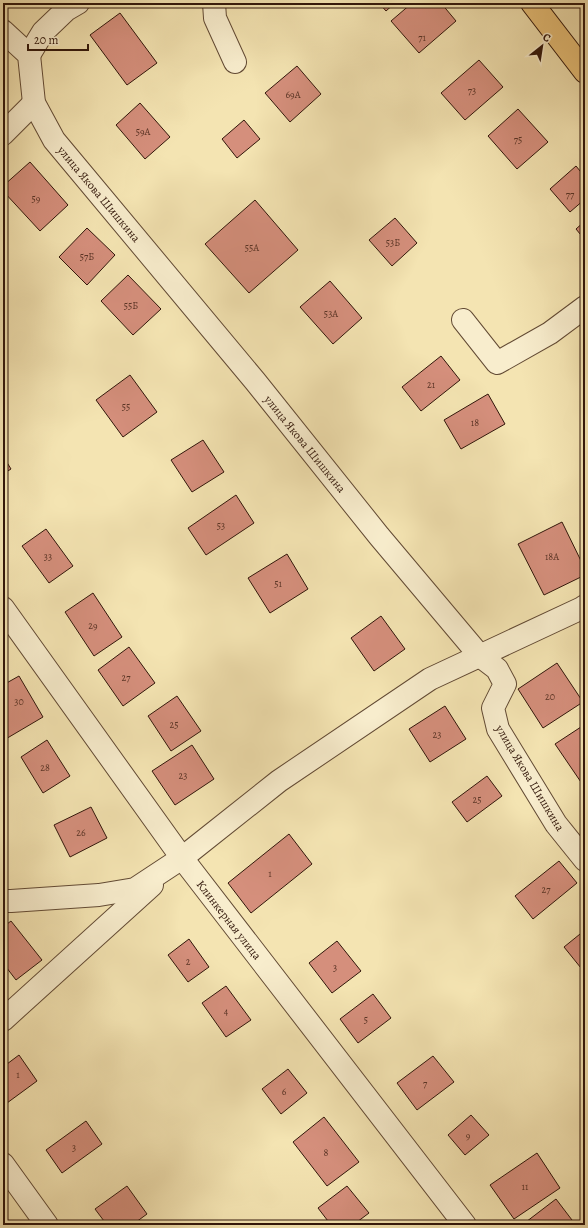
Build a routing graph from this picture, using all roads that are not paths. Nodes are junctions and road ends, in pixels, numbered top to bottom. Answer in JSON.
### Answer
{"nodes":[{"id":1,"x":78,"y":3,"type":"edge"},
{"id":2,"x":214,"y":3,"type":"edge"},
{"id":3,"x":532,"y":3,"type":"edge"},
{"id":4,"x":3,"y":31,"type":"edge"},
{"id":5,"x":29,"y":54,"type":"junction"},
{"id":6,"x":235,"y":62,"type":"dead end"},
{"id":7,"x":585,"y":72,"type":"edge"},
{"id":8,"x":34,"y":102,"type":"junction"},
{"id":9,"x":3,"y":134,"type":"edge"},
{"id":10,"x":585,"y":307,"type":"edge"},
{"id":11,"x":463,"y":320,"type":"dead end"},
{"id":12,"x":585,"y":606,"type":"edge"},
{"id":13,"x":3,"y":608,"type":"edge"},
{"id":14,"x":480,"y":656,"type":"junction"},
{"id":15,"x":182,"y":858,"type":"junction"},
{"id":16,"x":585,"y":860,"type":"edge"},
{"id":17,"x":3,"y":901,"type":"edge"},
{"id":18,"x":3,"y":1020,"type":"edge"},
{"id":19,"x":3,"y":1164,"type":"edge"},
{"id":20,"x":47,"y":1225,"type":"edge"},
{"id":21,"x":465,"y":1225,"type":"edge"}],
"edges":[{"from":1,"to":5,"type":"street"},
{"from":2,"to":6,"type":"street"},
{"from":3,"to":7,"type":"main road"},
{"from":4,"to":5,"type":"street"},
{"from":5,"to":8,"type":"street","name":"улица Якова Шишкина"},
{"from":8,"to":9,"type":"street"},
{"from":8,"to":14,"type":"street","name":"улица Якова Шишкина"},
{"from":10,"to":11,"type":"street"},
{"from":12,"to":14,"type":"street"},
{"from":13,"to":15,"type":"street","name":"Клинкерная улица"},
{"from":14,"to":15,"type":"street"},
{"from":14,"to":16,"type":"street","name":"улица Якова Шишкина"},
{"from":15,"to":17,"type":"street"},
{"from":15,"to":18,"type":"street"},
{"from":15,"to":21,"type":"street","name":"Клинкерная улица"},
{"from":19,"to":20,"type":"street"}]}
